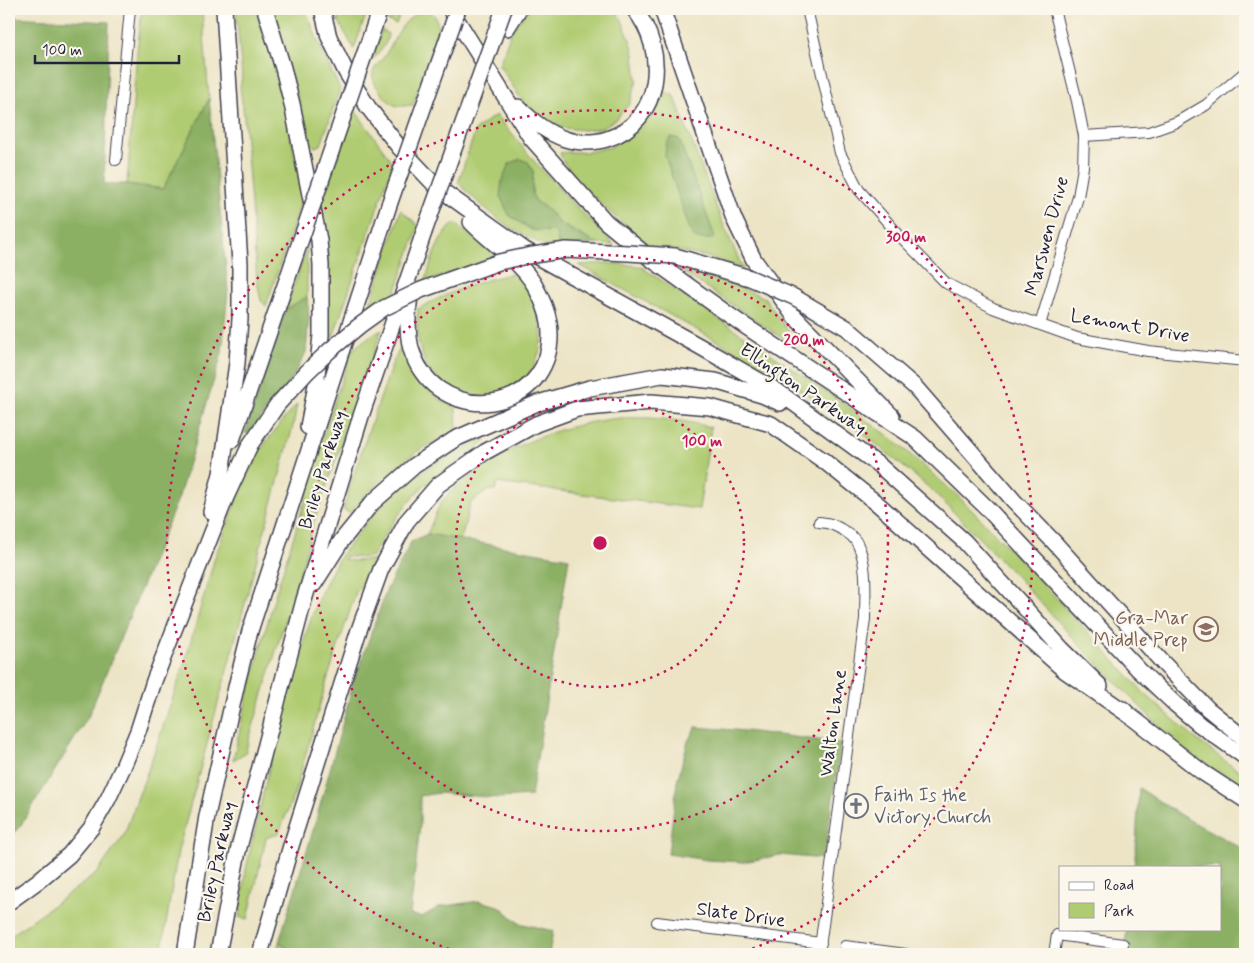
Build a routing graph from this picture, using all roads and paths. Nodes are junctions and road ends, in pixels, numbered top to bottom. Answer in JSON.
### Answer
{"nodes":[{"id":1,"x":130,"y":9,"type":"edge"},
{"id":2,"x":224,"y":9,"type":"edge"},
{"id":3,"x":265,"y":9,"type":"edge"},
{"id":4,"x":322,"y":9,"type":"edge"},
{"id":5,"x":380,"y":9,"type":"edge"},
{"id":6,"x":450,"y":9,"type":"edge"},
{"id":7,"x":458,"y":9,"type":"edge"},
{"id":8,"x":504,"y":9,"type":"edge"},
{"id":9,"x":519,"y":9,"type":"edge"},
{"id":10,"x":634,"y":9,"type":"edge"},
{"id":11,"x":662,"y":9,"type":"edge"},
{"id":12,"x":807,"y":9,"type":"edge"},
{"id":13,"x":1054,"y":9,"type":"edge"},
{"id":14,"x":482,"y":71,"type":"junction"},
{"id":15,"x":1245,"y":72,"type":"edge"},
{"id":16,"x":498,"y":86,"type":"junction"},
{"id":17,"x":1084,"y":136,"type":"junction"},
{"id":18,"x":116,"y":160,"type":"dead end"},
{"id":19,"x":437,"y":187,"type":"junction"},
{"id":20,"x":417,"y":252,"type":"junction"},
{"id":21,"x":1040,"y":325,"type":"junction"},
{"id":22,"x":1245,"y":361,"type":"edge"},
{"id":23,"x":815,"y":419,"type":"junction"},
{"id":24,"x":914,"y":438,"type":"junction"},
{"id":25,"x":221,"y":474,"type":"junction"},
{"id":26,"x":819,"y":522,"type":"dead end"},
{"id":27,"x":197,"y":571,"type":"junction"},
{"id":28,"x":304,"y":600,"type":"junction"},
{"id":29,"x":250,"y":631,"type":"junction"},
{"id":30,"x":1129,"y":715,"type":"junction"},
{"id":31,"x":1245,"y":738,"type":"edge"},
{"id":32,"x":1245,"y":757,"type":"edge"},
{"id":33,"x":1245,"y":800,"type":"edge"},
{"id":34,"x":9,"y":902,"type":"edge"},
{"id":35,"x":657,"y":922,"type":"dead end"},
{"id":36,"x":821,"y":943,"type":"junction"},
{"id":37,"x":1123,"y":944,"type":"dead end"},
{"id":38,"x":845,"y":946,"type":"dead end"},
{"id":39,"x":185,"y":954,"type":"edge"},
{"id":40,"x":218,"y":954,"type":"edge"},
{"id":41,"x":260,"y":954,"type":"edge"},
{"id":42,"x":819,"y":954,"type":"edge"},
{"id":43,"x":906,"y":954,"type":"edge"},
{"id":44,"x":1054,"y":954,"type":"edge"}],
"edges":[{"from":1,"to":18,"type":"street"},
{"from":2,"to":25,"type":"highway"},
{"from":3,"to":29,"type":"highway"},
{"from":4,"to":19,"type":"highway","name":"Ellington Parkway"},
{"from":5,"to":25,"type":"highway","bridge":true},
{"from":6,"to":16,"type":"highway","name":"Ellington Parkway"},
{"from":7,"to":29,"type":"highway","name":"Briley Parkway","bridge":true},
{"from":8,"to":14,"type":"highway","name":"Briley Parkway","bridge":true},
{"from":9,"to":14,"type":"highway","bridge":true},
{"from":10,"to":16,"type":"highway"},
{"from":11,"to":24,"type":"highway"},
{"from":12,"to":21,"type":"street","name":"Lemont Drive"},
{"from":13,"to":17,"type":"street","name":"Marswen Drive"},
{"from":14,"to":20,"type":"highway","name":"Briley Parkway","bridge":true},
{"from":15,"to":17,"type":"street"},
{"from":16,"to":24,"type":"highway","name":"Ellington Parkway"},
{"from":17,"to":21,"type":"street","name":"Marswen Drive"},
{"from":19,"to":20,"type":"highway"},
{"from":19,"to":23,"type":"highway","name":"Ellington Parkway"},
{"from":20,"to":28,"type":"highway","name":"Briley Parkway"},
{"from":21,"to":22,"type":"street","name":"Lemont Drive"},
{"from":23,"to":28,"type":"highway"},
{"from":23,"to":30,"type":"highway","name":"Ellington Parkway"},
{"from":24,"to":32,"type":"highway","name":"Ellington Parkway"},
{"from":25,"to":27,"type":"highway"},
{"from":26,"to":36,"type":"street","name":"Walton Lane"},
{"from":27,"to":31,"type":"highway","bridge":true},
{"from":27,"to":34,"type":"highway"},
{"from":28,"to":40,"type":"highway","name":"Briley Parkway"},
{"from":29,"to":39,"type":"highway","name":"Briley Parkway"},
{"from":30,"to":33,"type":"highway","name":"Ellington Parkway"},
{"from":30,"to":41,"type":"highway"},
{"from":35,"to":36,"type":"street","name":"Slate Drive"},
{"from":36,"to":42,"type":"street","name":"Walton Lane"},
{"from":37,"to":44,"type":"street"},
{"from":38,"to":43,"type":"street"}]}
